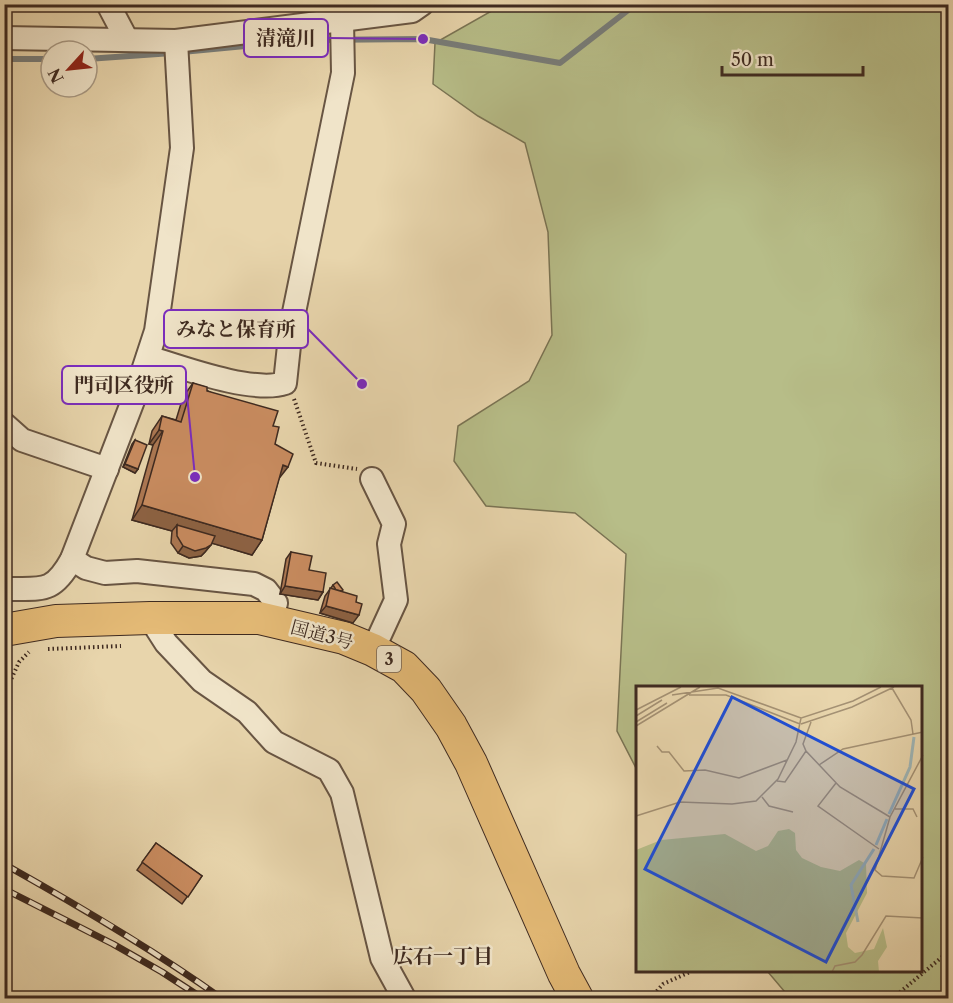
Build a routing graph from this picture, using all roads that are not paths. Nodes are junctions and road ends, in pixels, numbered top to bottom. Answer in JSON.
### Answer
{"nodes":[{"id":1,"x":108,"y":4,"type":"edge"},
{"id":2,"x":422,"y":4,"type":"edge"},
{"id":3,"x":342,"y":20,"type":"junction"},
{"id":4,"x":4,"y":38,"type":"edge"},
{"id":5,"x":127,"y":40,"type":"junction"},
{"id":6,"x":176,"y":41,"type":"junction"},
{"id":7,"x":148,"y":357,"type":"junction"},
{"id":8,"x":4,"y":424,"type":"edge"},
{"id":9,"x":107,"y":469,"type":"junction"},
{"id":10,"x":372,"y":479,"type":"road end"},
{"id":11,"x":72,"y":559,"type":"junction"},
{"id":12,"x":4,"y":589,"type":"edge"},
{"id":13,"x":271,"y":621,"type":"junction"},
{"id":14,"x":157,"y":628,"type":"junction"},
{"id":15,"x":4,"y":630,"type":"edge"},
{"id":16,"x":373,"y":650,"type":"junction"},
{"id":17,"x":404,"y":999,"type":"edge"},
{"id":18,"x":577,"y":999,"type":"edge"}],
"edges":[{"from":1,"to":5,"type":"street"},
{"from":2,"to":3,"type":"street"},
{"from":3,"to":6,"type":"street"},
{"from":3,"to":7,"type":"street"},
{"from":4,"to":5,"type":"street"},
{"from":5,"to":6,"type":"street"},
{"from":6,"to":7,"type":"street"},
{"from":7,"to":9,"type":"street"},
{"from":8,"to":9,"type":"street"},
{"from":9,"to":11,"type":"street"},
{"from":10,"to":16,"type":"street"},
{"from":11,"to":12,"type":"street"},
{"from":11,"to":13,"type":"street"},
{"from":13,"to":14,"type":"highway","name":"国道3号","number":"3"},
{"from":13,"to":16,"type":"highway","name":"国道3号","number":"3"},
{"from":14,"to":15,"type":"highway","name":"国道3号","number":"3"},
{"from":14,"to":17,"type":"street"},
{"from":16,"to":18,"type":"highway","name":"国道3号","number":"3"}]}
